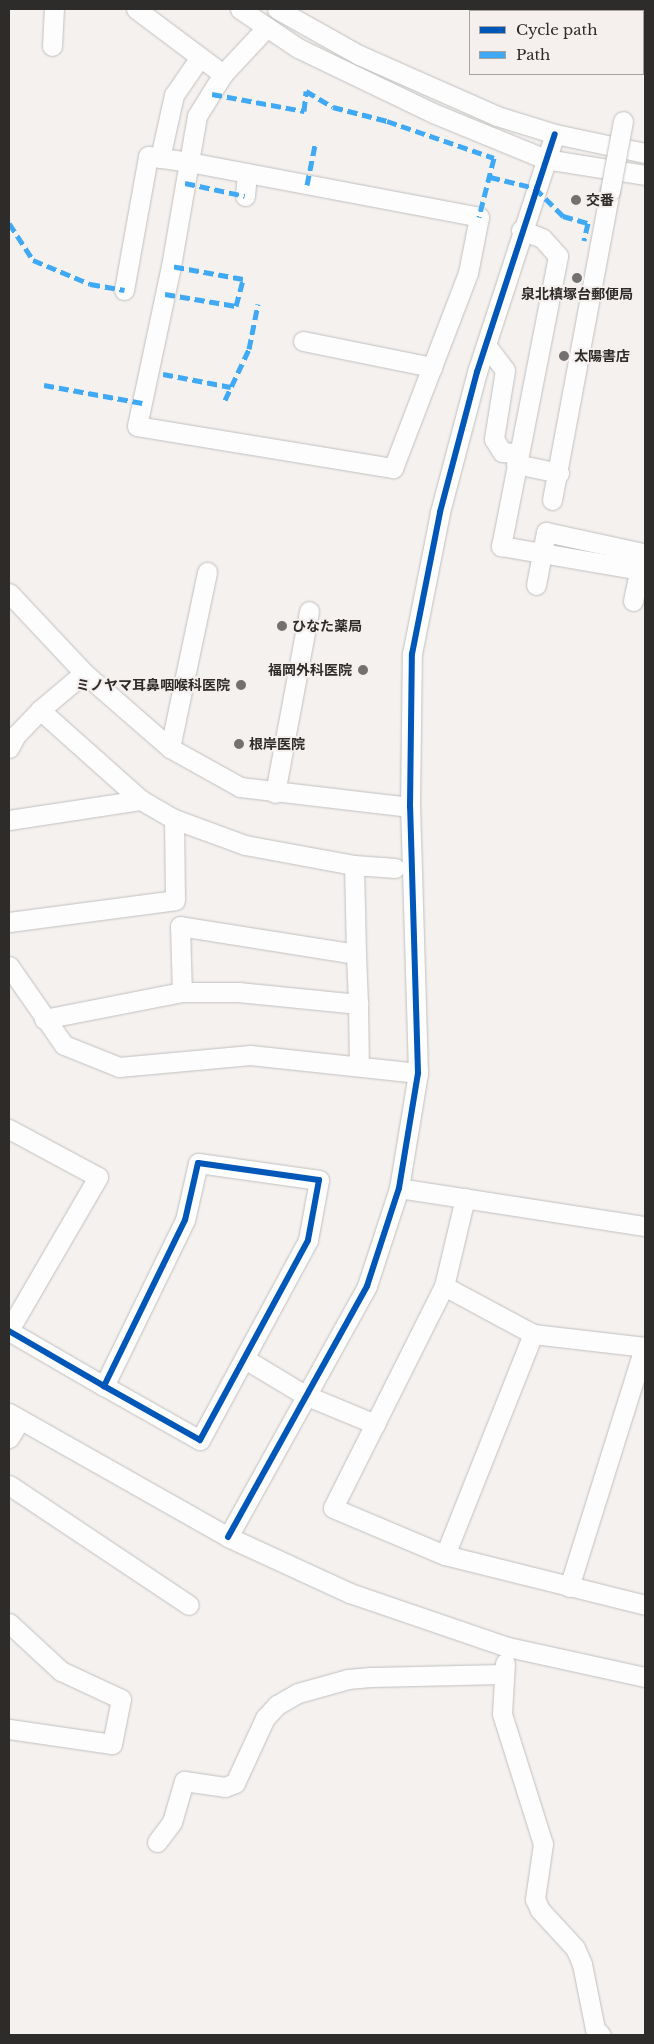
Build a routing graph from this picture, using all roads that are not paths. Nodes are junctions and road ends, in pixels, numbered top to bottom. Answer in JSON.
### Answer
{"nodes":[{"id":1,"x":54,"y":9,"type":"edge"},
{"id":2,"x":136,"y":9,"type":"edge"},
{"id":3,"x":240,"y":9,"type":"edge"},
{"id":4,"x":277,"y":9,"type":"edge"},
{"id":5,"x":268,"y":27,"type":"junction"},
{"id":6,"x":52,"y":46,"type":"dead end"},
{"id":7,"x":200,"y":57,"type":"junction"},
{"id":8,"x":223,"y":74,"type":"junction"},
{"id":9,"x":623,"y":121,"type":"dead end"},
{"id":10,"x":554,"y":134,"type":"junction"},
{"id":11,"x":645,"y":153,"type":"edge"},
{"id":12,"x":160,"y":158,"type":"junction"},
{"id":13,"x":545,"y":159,"type":"junction"},
{"id":14,"x":189,"y":162,"type":"junction"},
{"id":15,"x":247,"y":173,"type":"junction"},
{"id":16,"x":645,"y":175,"type":"edge"},
{"id":17,"x":244,"y":196,"type":"dead end"},
{"id":18,"x":521,"y":230,"type":"junction"},
{"id":19,"x":124,"y":290,"type":"dead end"},
{"id":20,"x":304,"y":340,"type":"dead end"},
{"id":21,"x":486,"y":345,"type":"junction"},
{"id":22,"x":432,"y":367,"type":"junction"},
{"id":23,"x":517,"y":458,"type":"junction"},
{"id":24,"x":559,"y":472,"type":"junction"},
{"id":25,"x":552,"y":500,"type":"dead end"},
{"id":26,"x":542,"y":553,"type":"junction"},
{"id":27,"x":642,"y":570,"type":"edge"},
{"id":28,"x":207,"y":572,"type":"dead end"},
{"id":29,"x":536,"y":585,"type":"dead end"},
{"id":30,"x":9,"y":593,"type":"edge"},
{"id":31,"x":633,"y":601,"type":"dead end"},
{"id":32,"x":309,"y":612,"type":"dead end"},
{"id":33,"x":84,"y":673,"type":"junction"},
{"id":34,"x":40,"y":710,"type":"junction"},
{"id":35,"x":9,"y":748,"type":"edge"},
{"id":36,"x":170,"y":748,"type":"junction"},
{"id":37,"x":275,"y":793,"type":"junction"},
{"id":38,"x":141,"y":800,"type":"junction"},
{"id":39,"x":410,"y":807,"type":"junction"},
{"id":40,"x":174,"y":819,"type":"junction"},
{"id":41,"x":9,"y":820,"type":"edge"},
{"id":42,"x":354,"y":865,"type":"junction"},
{"id":43,"x":394,"y":868,"type":"dead end"},
{"id":44,"x":174,"y":900,"type":"junction"},
{"id":45,"x":9,"y":922,"type":"edge"},
{"id":46,"x":180,"y":926,"type":"junction"},
{"id":47,"x":356,"y":954,"type":"junction"},
{"id":48,"x":9,"y":966,"type":"edge"},
{"id":49,"x":182,"y":992,"type":"junction"},
{"id":50,"x":358,"y":1004,"type":"junction"},
{"id":51,"x":44,"y":1019,"type":"junction"},
{"id":52,"x":360,"y":1066,"type":"junction"},
{"id":53,"x":418,"y":1073,"type":"junction"},
{"id":54,"x":9,"y":1128,"type":"edge"},
{"id":55,"x":398,"y":1188,"type":"junction"},
{"id":56,"x":466,"y":1198,"type":"junction"},
{"id":57,"x":645,"y":1226,"type":"edge"},
{"id":58,"x":444,"y":1286,"type":"junction"},
{"id":59,"x":9,"y":1331,"type":"edge"},
{"id":60,"x":533,"y":1334,"type":"junction"},
{"id":61,"x":645,"y":1347,"type":"edge"},
{"id":62,"x":245,"y":1359,"type":"junction"},
{"id":63,"x":104,"y":1386,"type":"junction"},
{"id":64,"x":305,"y":1395,"type":"junction"},
{"id":65,"x":14,"y":1417,"type":"edge"},
{"id":66,"x":375,"y":1424,"type":"junction"},
{"id":67,"x":9,"y":1438,"type":"edge"},
{"id":68,"x":9,"y":1485,"type":"edge"},
{"id":69,"x":228,"y":1536,"type":"junction"},
{"id":70,"x":446,"y":1555,"type":"junction"},
{"id":71,"x":569,"y":1587,"type":"junction"},
{"id":72,"x":189,"y":1605,"type":"dead end"},
{"id":73,"x":645,"y":1605,"type":"edge"},
{"id":74,"x":9,"y":1623,"type":"edge"},
{"id":75,"x":508,"y":1647,"type":"junction"},
{"id":76,"x":504,"y":1674,"type":"junction"},
{"id":77,"x":645,"y":1678,"type":"edge"},
{"id":78,"x":9,"y":1729,"type":"edge"},
{"id":79,"x":157,"y":1842,"type":"dead end"},
{"id":80,"x":601,"y":2035,"type":"edge"}],
"edges":[{"from":1,"to":6,"type":"street"},
{"from":2,"to":7,"type":"street"},
{"from":3,"to":5,"type":"street"},
{"from":4,"to":10,"type":"street"},
{"from":5,"to":8,"type":"street"},
{"from":5,"to":13,"type":"street"},
{"from":7,"to":8,"type":"street"},
{"from":7,"to":12,"type":"street"},
{"from":8,"to":14,"type":"street"},
{"from":9,"to":24,"type":"street","bridge":true},
{"from":10,"to":11,"type":"street"},
{"from":10,"to":13,"type":"street"},
{"from":12,"to":14,"type":"street"},
{"from":12,"to":19,"type":"street"},
{"from":13,"to":16,"type":"street"},
{"from":13,"to":18,"type":"street"},
{"from":14,"to":15,"type":"street"},
{"from":14,"to":22,"type":"street"},
{"from":15,"to":17,"type":"street"},
{"from":15,"to":22,"type":"street"},
{"from":18,"to":21,"type":"street"},
{"from":18,"to":23,"type":"street"},
{"from":20,"to":22,"type":"street"},
{"from":21,"to":23,"type":"street"},
{"from":21,"to":39,"type":"street"},
{"from":23,"to":24,"type":"street"},
{"from":23,"to":26,"type":"street"},
{"from":24,"to":25,"type":"street"},
{"from":26,"to":27,"type":"street"},
{"from":26,"to":29,"type":"street"},
{"from":27,"to":31,"type":"street"},
{"from":28,"to":36,"type":"street"},
{"from":30,"to":33,"type":"street"},
{"from":32,"to":37,"type":"street"},
{"from":33,"to":34,"type":"street"},
{"from":33,"to":36,"type":"street"},
{"from":34,"to":35,"type":"street"},
{"from":34,"to":38,"type":"street"},
{"from":36,"to":37,"type":"street"},
{"from":37,"to":39,"type":"street"},
{"from":38,"to":40,"type":"street"},
{"from":38,"to":41,"type":"street"},
{"from":39,"to":53,"type":"street"},
{"from":40,"to":42,"type":"street"},
{"from":40,"to":44,"type":"street"},
{"from":42,"to":43,"type":"street"},
{"from":42,"to":47,"type":"street"},
{"from":44,"to":45,"type":"street"},
{"from":44,"to":46,"type":"street"},
{"from":46,"to":47,"type":"street"},
{"from":46,"to":49,"type":"street"},
{"from":47,"to":50,"type":"street"},
{"from":48,"to":51,"type":"street"},
{"from":49,"to":50,"type":"street"},
{"from":49,"to":51,"type":"street"},
{"from":50,"to":52,"type":"street"},
{"from":51,"to":52,"type":"street"},
{"from":52,"to":53,"type":"street"},
{"from":53,"to":55,"type":"street"},
{"from":54,"to":59,"type":"street"},
{"from":55,"to":56,"type":"street"},
{"from":55,"to":64,"type":"street"},
{"from":56,"to":57,"type":"street"},
{"from":56,"to":58,"type":"street"},
{"from":58,"to":60,"type":"street"},
{"from":58,"to":66,"type":"street"},
{"from":59,"to":63,"type":"street"},
{"from":60,"to":61,"type":"street"},
{"from":60,"to":70,"type":"street"},
{"from":61,"to":71,"type":"street"},
{"from":62,"to":63,"type":"street"},
{"from":62,"to":63,"type":"street"},
{"from":62,"to":64,"type":"street"},
{"from":64,"to":66,"type":"street"},
{"from":64,"to":69,"type":"street"},
{"from":65,"to":67,"type":"street"},
{"from":65,"to":69,"type":"street"},
{"from":66,"to":70,"type":"street"},
{"from":68,"to":72,"type":"street"},
{"from":69,"to":75,"type":"street"},
{"from":70,"to":71,"type":"street"},
{"from":71,"to":73,"type":"street"},
{"from":74,"to":78,"type":"street"},
{"from":75,"to":76,"type":"street"},
{"from":75,"to":77,"type":"street"},
{"from":76,"to":79,"type":"street"},
{"from":76,"to":80,"type":"street"}]}
